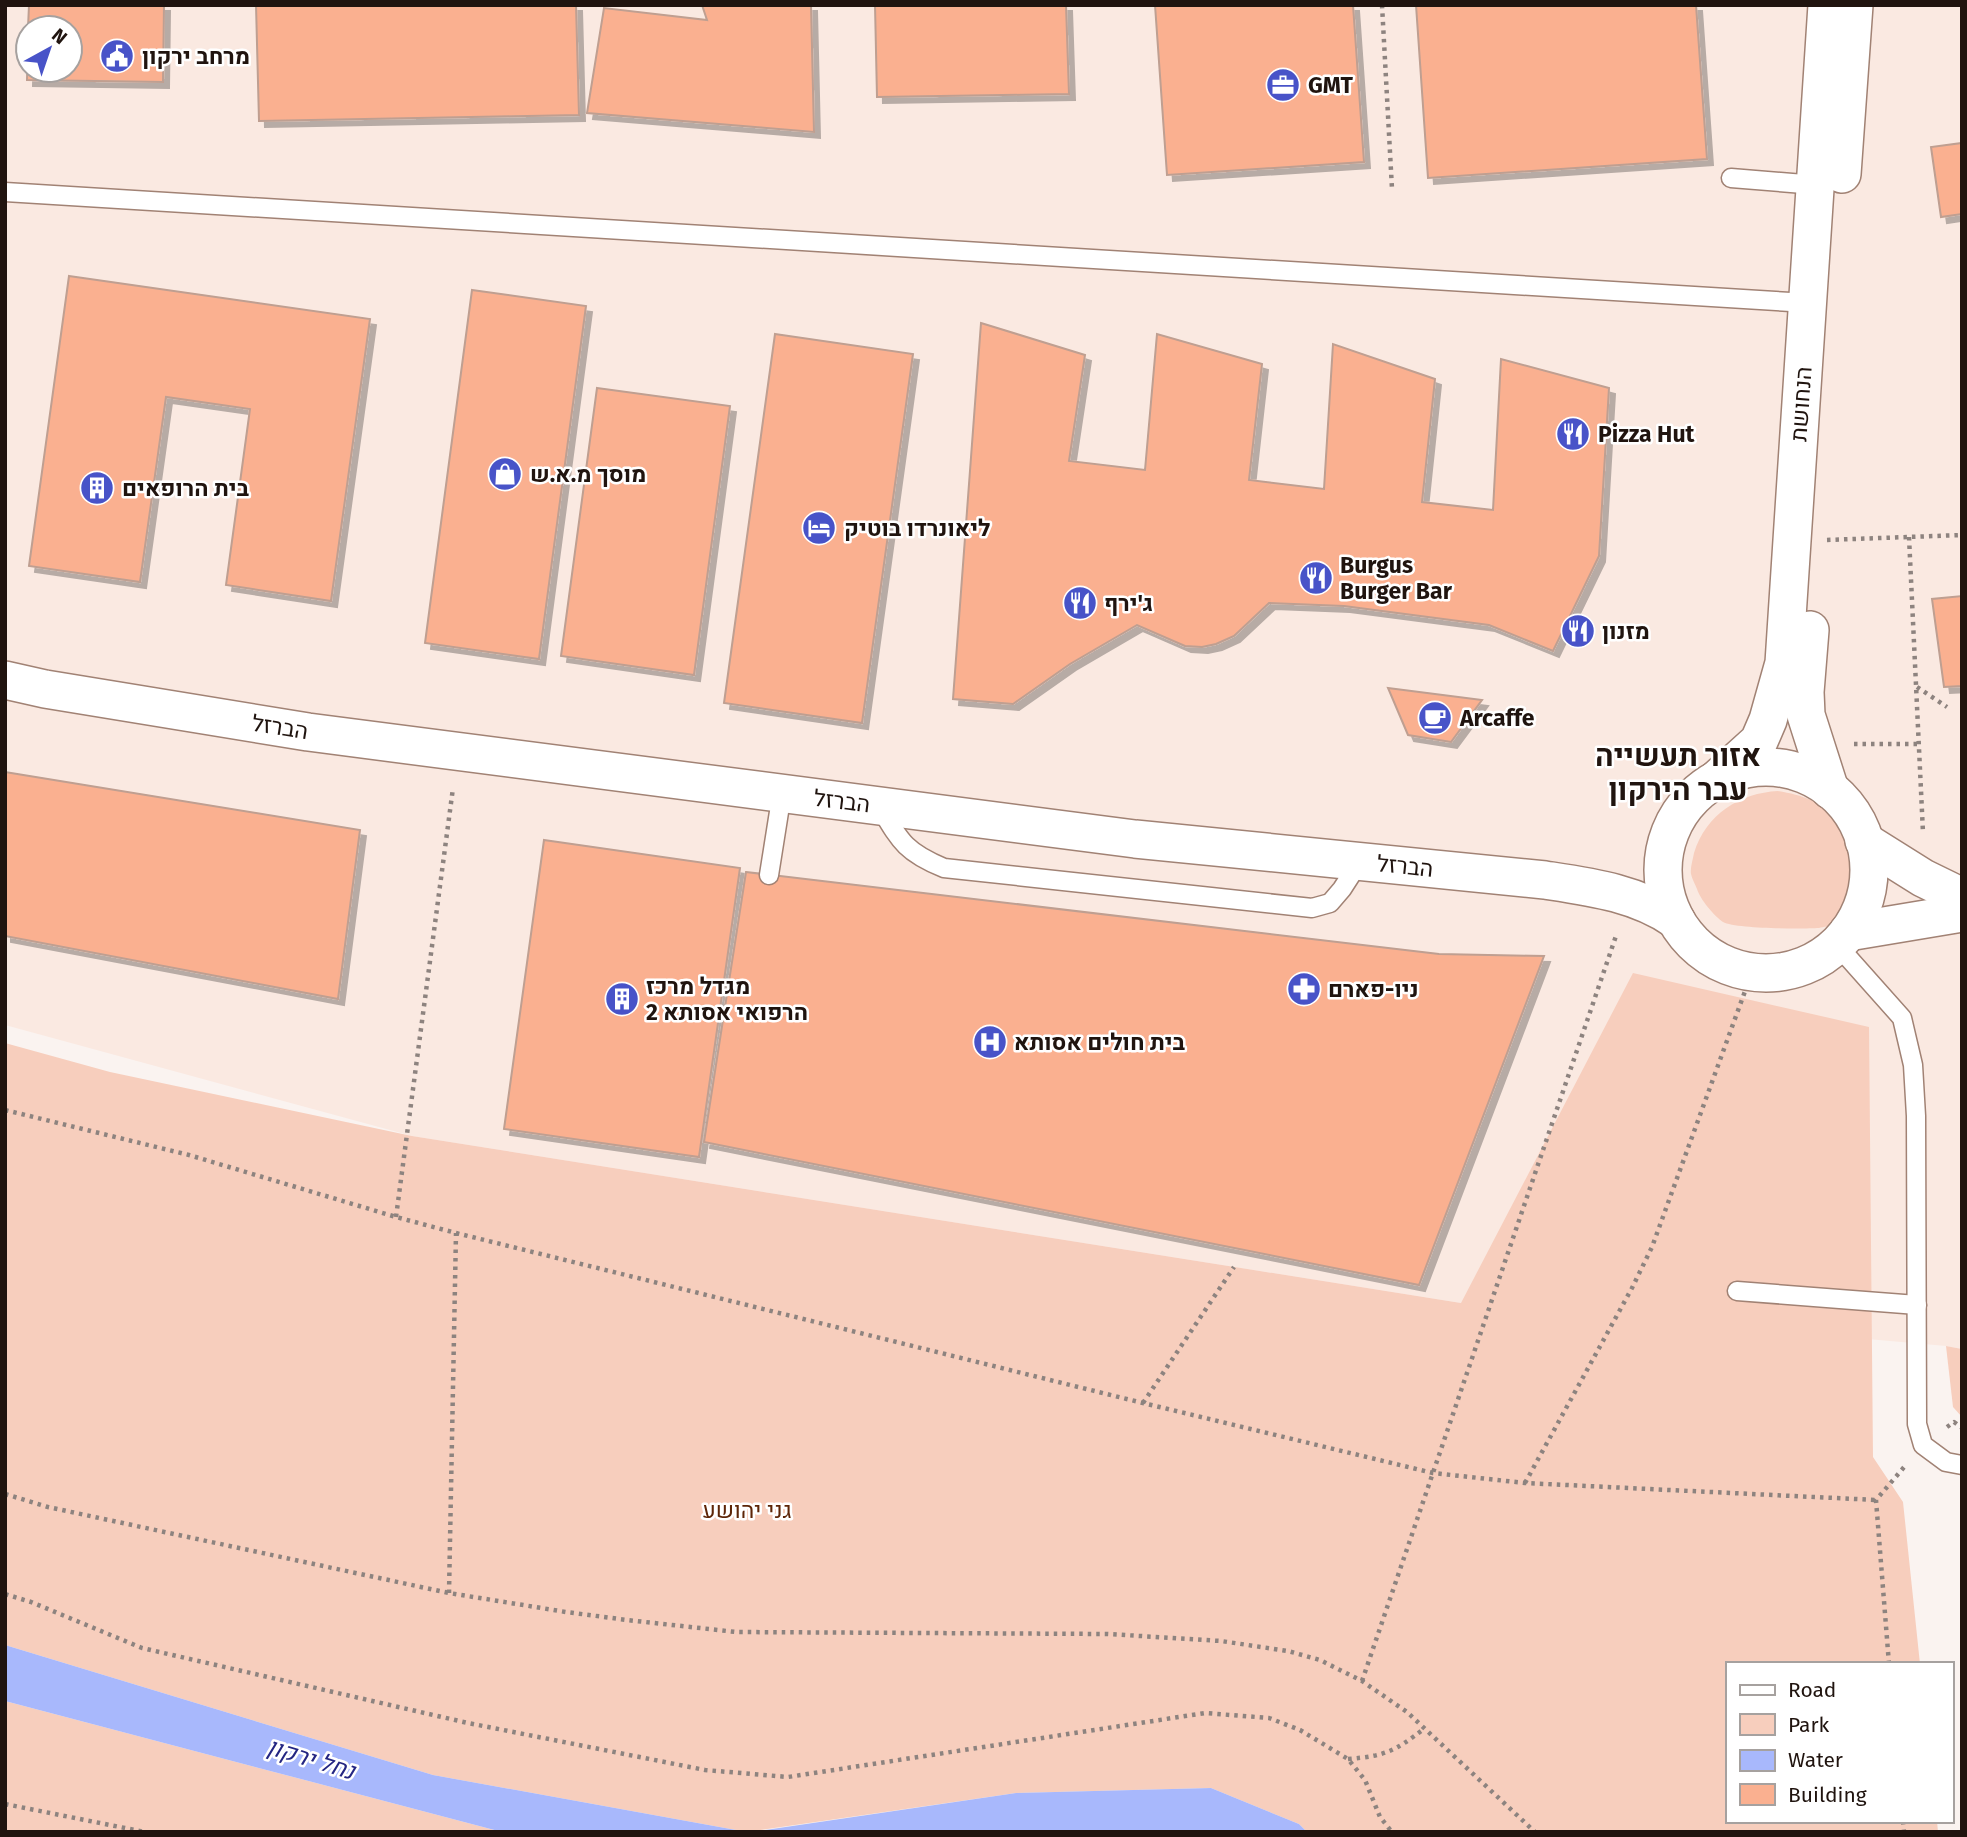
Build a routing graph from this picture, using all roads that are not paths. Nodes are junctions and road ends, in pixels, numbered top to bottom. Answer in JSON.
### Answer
{"nodes":[{"id":1,"x":1827,"y":5,"type":"edge"},
{"id":2,"x":1854,"y":5,"type":"edge"},
{"id":3,"x":1731,"y":178,"type":"dead end"},
{"id":4,"x":1816,"y":185,"type":"junction"},
{"id":5,"x":5,"y":192,"type":"edge"},
{"id":6,"x":1808,"y":303,"type":"junction"},
{"id":7,"x":5,"y":680,"type":"edge"},
{"id":8,"x":1716,"y":780,"type":"junction"},
{"id":9,"x":1830,"y":790,"type":"junction"},
{"id":10,"x":782,"y":793,"type":"junction"},
{"id":11,"x":879,"y":806,"type":"junction"},
{"id":12,"x":1864,"y":841,"type":"junction"},
{"id":13,"x":1360,"y":861,"type":"junction"},
{"id":14,"x":769,"y":875,"type":"dead end"},
{"id":15,"x":1962,"y":897,"type":"edge"},
{"id":16,"x":1962,"y":913,"type":"edge"},
{"id":17,"x":1676,"y":920,"type":"junction"},
{"id":18,"x":1843,"y":938,"type":"junction"},
{"id":19,"x":1737,"y":1291,"type":"dead end"},
{"id":20,"x":1917,"y":1305,"type":"junction"},
{"id":21,"x":1962,"y":1465,"type":"edge"}],
"edges":[{"from":1,"to":4,"type":"street","name":"הנחושת"},
{"from":2,"to":9,"type":"street","name":"הנחושת"},
{"from":3,"to":4,"type":"lane"},
{"from":4,"to":6,"type":"street","name":"הנחושת"},
{"from":5,"to":6,"type":"lane"},
{"from":6,"to":8,"type":"street","name":"הנחושת"},
{"from":7,"to":10,"type":"street","name":"הברזל"},
{"from":8,"to":9,"type":"street"},
{"from":8,"to":17,"type":"street"},
{"from":9,"to":12,"type":"street"},
{"from":10,"to":11,"type":"street","name":"הברזל"},
{"from":10,"to":14,"type":"lane"},
{"from":11,"to":13,"type":"street","name":"הברזל"},
{"from":11,"to":13,"type":"lane"},
{"from":12,"to":15,"type":"street"},
{"from":12,"to":18,"type":"street"},
{"from":13,"to":17,"type":"street","name":"הברזל"},
{"from":16,"to":18,"type":"street"},
{"from":17,"to":18,"type":"street"},
{"from":18,"to":20,"type":"lane"},
{"from":19,"to":20,"type":"lane"},
{"from":20,"to":21,"type":"lane"}]}
